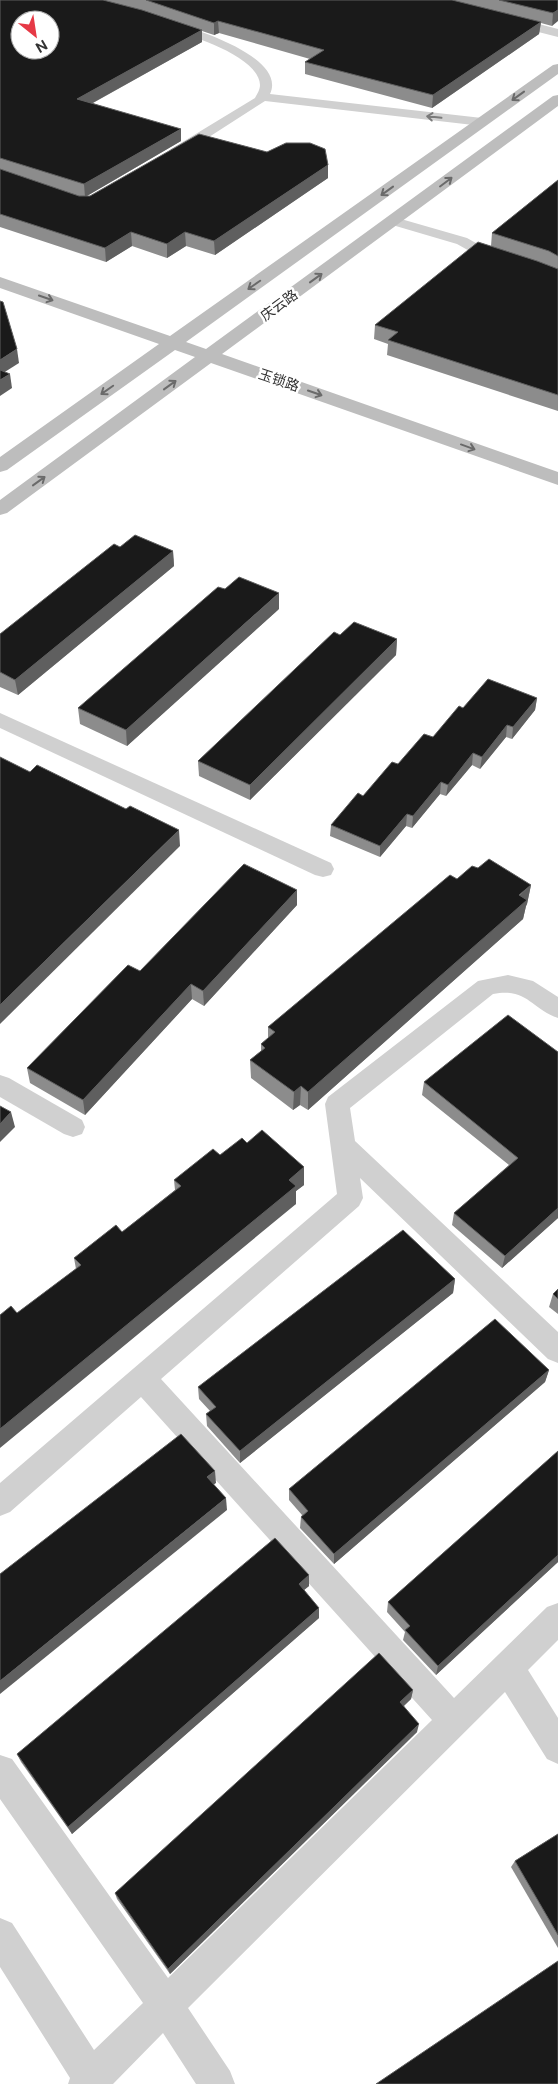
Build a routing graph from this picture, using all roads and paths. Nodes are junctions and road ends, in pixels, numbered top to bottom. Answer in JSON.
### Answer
{"nodes":[{"id":1,"x":492,"y":16,"type":"edge"},
{"id":2,"x":161,"y":23,"type":"edge"},
{"id":3,"x":558,"y":33,"type":"edge"},
{"id":4,"x":558,"y":68,"type":"edge"},
{"id":5,"x":261,"y":98,"type":"junction"},
{"id":6,"x":558,"y":99,"type":"edge"},
{"id":7,"x":244,"y":111,"type":"junction"},
{"id":8,"x":263,"y":113,"type":"dead end"},
{"id":9,"x":482,"y":122,"type":"junction"},
{"id":10,"x":444,"y":134,"type":"dead end"},
{"id":11,"x":463,"y":136,"type":"junction"},
{"id":12,"x":167,"y":157,"type":"edge"},
{"id":13,"x":394,"y":221,"type":"junction"},
{"id":14,"x":0,"y":265,"type":"edge"},
{"id":15,"x":558,"y":280,"type":"edge"},
{"id":16,"x":0,"y":282,"type":"edge"},
{"id":17,"x":190,"y":331,"type":"junction"},
{"id":18,"x":173,"y":343,"type":"junction"},
{"id":19,"x":226,"y":344,"type":"junction"},
{"id":20,"x":245,"y":350,"type":"dead end"},
{"id":21,"x":210,"y":356,"type":"junction"},
{"id":22,"x":0,"y":466,"type":"edge"},
{"id":23,"x":558,"y":479,"type":"edge"},
{"id":24,"x":0,"y":509,"type":"edge"},
{"id":25,"x":0,"y":720,"type":"edge"},
{"id":26,"x":323,"y":869,"type":"dead end"},
{"id":27,"x":558,"y":1009,"type":"edge"},
{"id":28,"x":0,"y":1085,"type":"edge"},
{"id":29,"x":73,"y":1127,"type":"dead end"},
{"id":30,"x":343,"y":1146,"type":"junction"},
{"id":31,"x":558,"y":1350,"type":"edge"},
{"id":32,"x":142,"y":1378,"type":"junction"},
{"id":33,"x":0,"y":1502,"type":"edge"},
{"id":34,"x":558,"y":1618,"type":"edge"},
{"id":35,"x":508,"y":1667,"type":"junction"},
{"id":36,"x":454,"y":1721,"type":"junction"},
{"id":37,"x":558,"y":1748,"type":"edge"},
{"id":38,"x":0,"y":1771,"type":"edge"},
{"id":39,"x":0,"y":1935,"type":"edge"},
{"id":40,"x":166,"y":2005,"type":"junction"},
{"id":41,"x":91,"y":2082,"type":"edge"},
{"id":42,"x":216,"y":2084,"type":"edge"}],
"edges":[{"from":1,"to":3,"type":"street"},
{"from":2,"to":5,"type":"lane"},
{"from":4,"to":9,"type":"main road","name":"庆云路","one_way":true},
{"from":5,"to":7,"type":"lane"},
{"from":9,"to":5,"type":"lane","one_way":true},
{"from":13,"to":6,"type":"main road","name":"庆云路","one_way":true},
{"from":7,"to":8,"type":"lane"},
{"from":7,"to":12,"type":"lane"},
{"from":9,"to":11,"type":"main road","name":"庆云路"},
{"from":10,"to":11,"type":"lane"},
{"from":11,"to":17,"type":"main road","name":"庆云路","one_way":true},
{"from":13,"to":15,"type":"lane"},
{"from":19,"to":13,"type":"main road","name":"庆云路","one_way":true},
{"from":14,"to":17,"type":"main road","name":"玉锁路"},
{"from":16,"to":18,"type":"main road","name":"玉锁路","one_way":true},
{"from":17,"to":18,"type":"main road","name":"庆云路"},
{"from":17,"to":19,"type":"main road","name":"玉锁路"},
{"from":18,"to":21,"type":"main road","name":"玉锁路"},
{"from":18,"to":22,"type":"main road","name":"庆云路","one_way":true},
{"from":19,"to":20,"type":"main road","name":"玉锁路"},
{"from":19,"to":21,"type":"main road","name":"庆云路"},
{"from":21,"to":23,"type":"main road","name":"玉锁路","one_way":true},
{"from":24,"to":21,"type":"main road","name":"庆云路","one_way":true},
{"from":25,"to":26,"type":"lane"},
{"from":27,"to":30,"type":"lane"},
{"from":28,"to":29,"type":"lane"},
{"from":30,"to":31,"type":"lane"},
{"from":30,"to":32,"type":"lane"},
{"from":32,"to":33,"type":"lane"},
{"from":32,"to":36,"type":"lane"},
{"from":34,"to":35,"type":"lane"},
{"from":35,"to":36,"type":"lane"},
{"from":35,"to":37,"type":"lane"},
{"from":36,"to":40,"type":"lane"},
{"from":38,"to":40,"type":"lane"},
{"from":39,"to":41,"type":"lane"},
{"from":40,"to":41,"type":"lane"},
{"from":40,"to":42,"type":"lane"}]}
